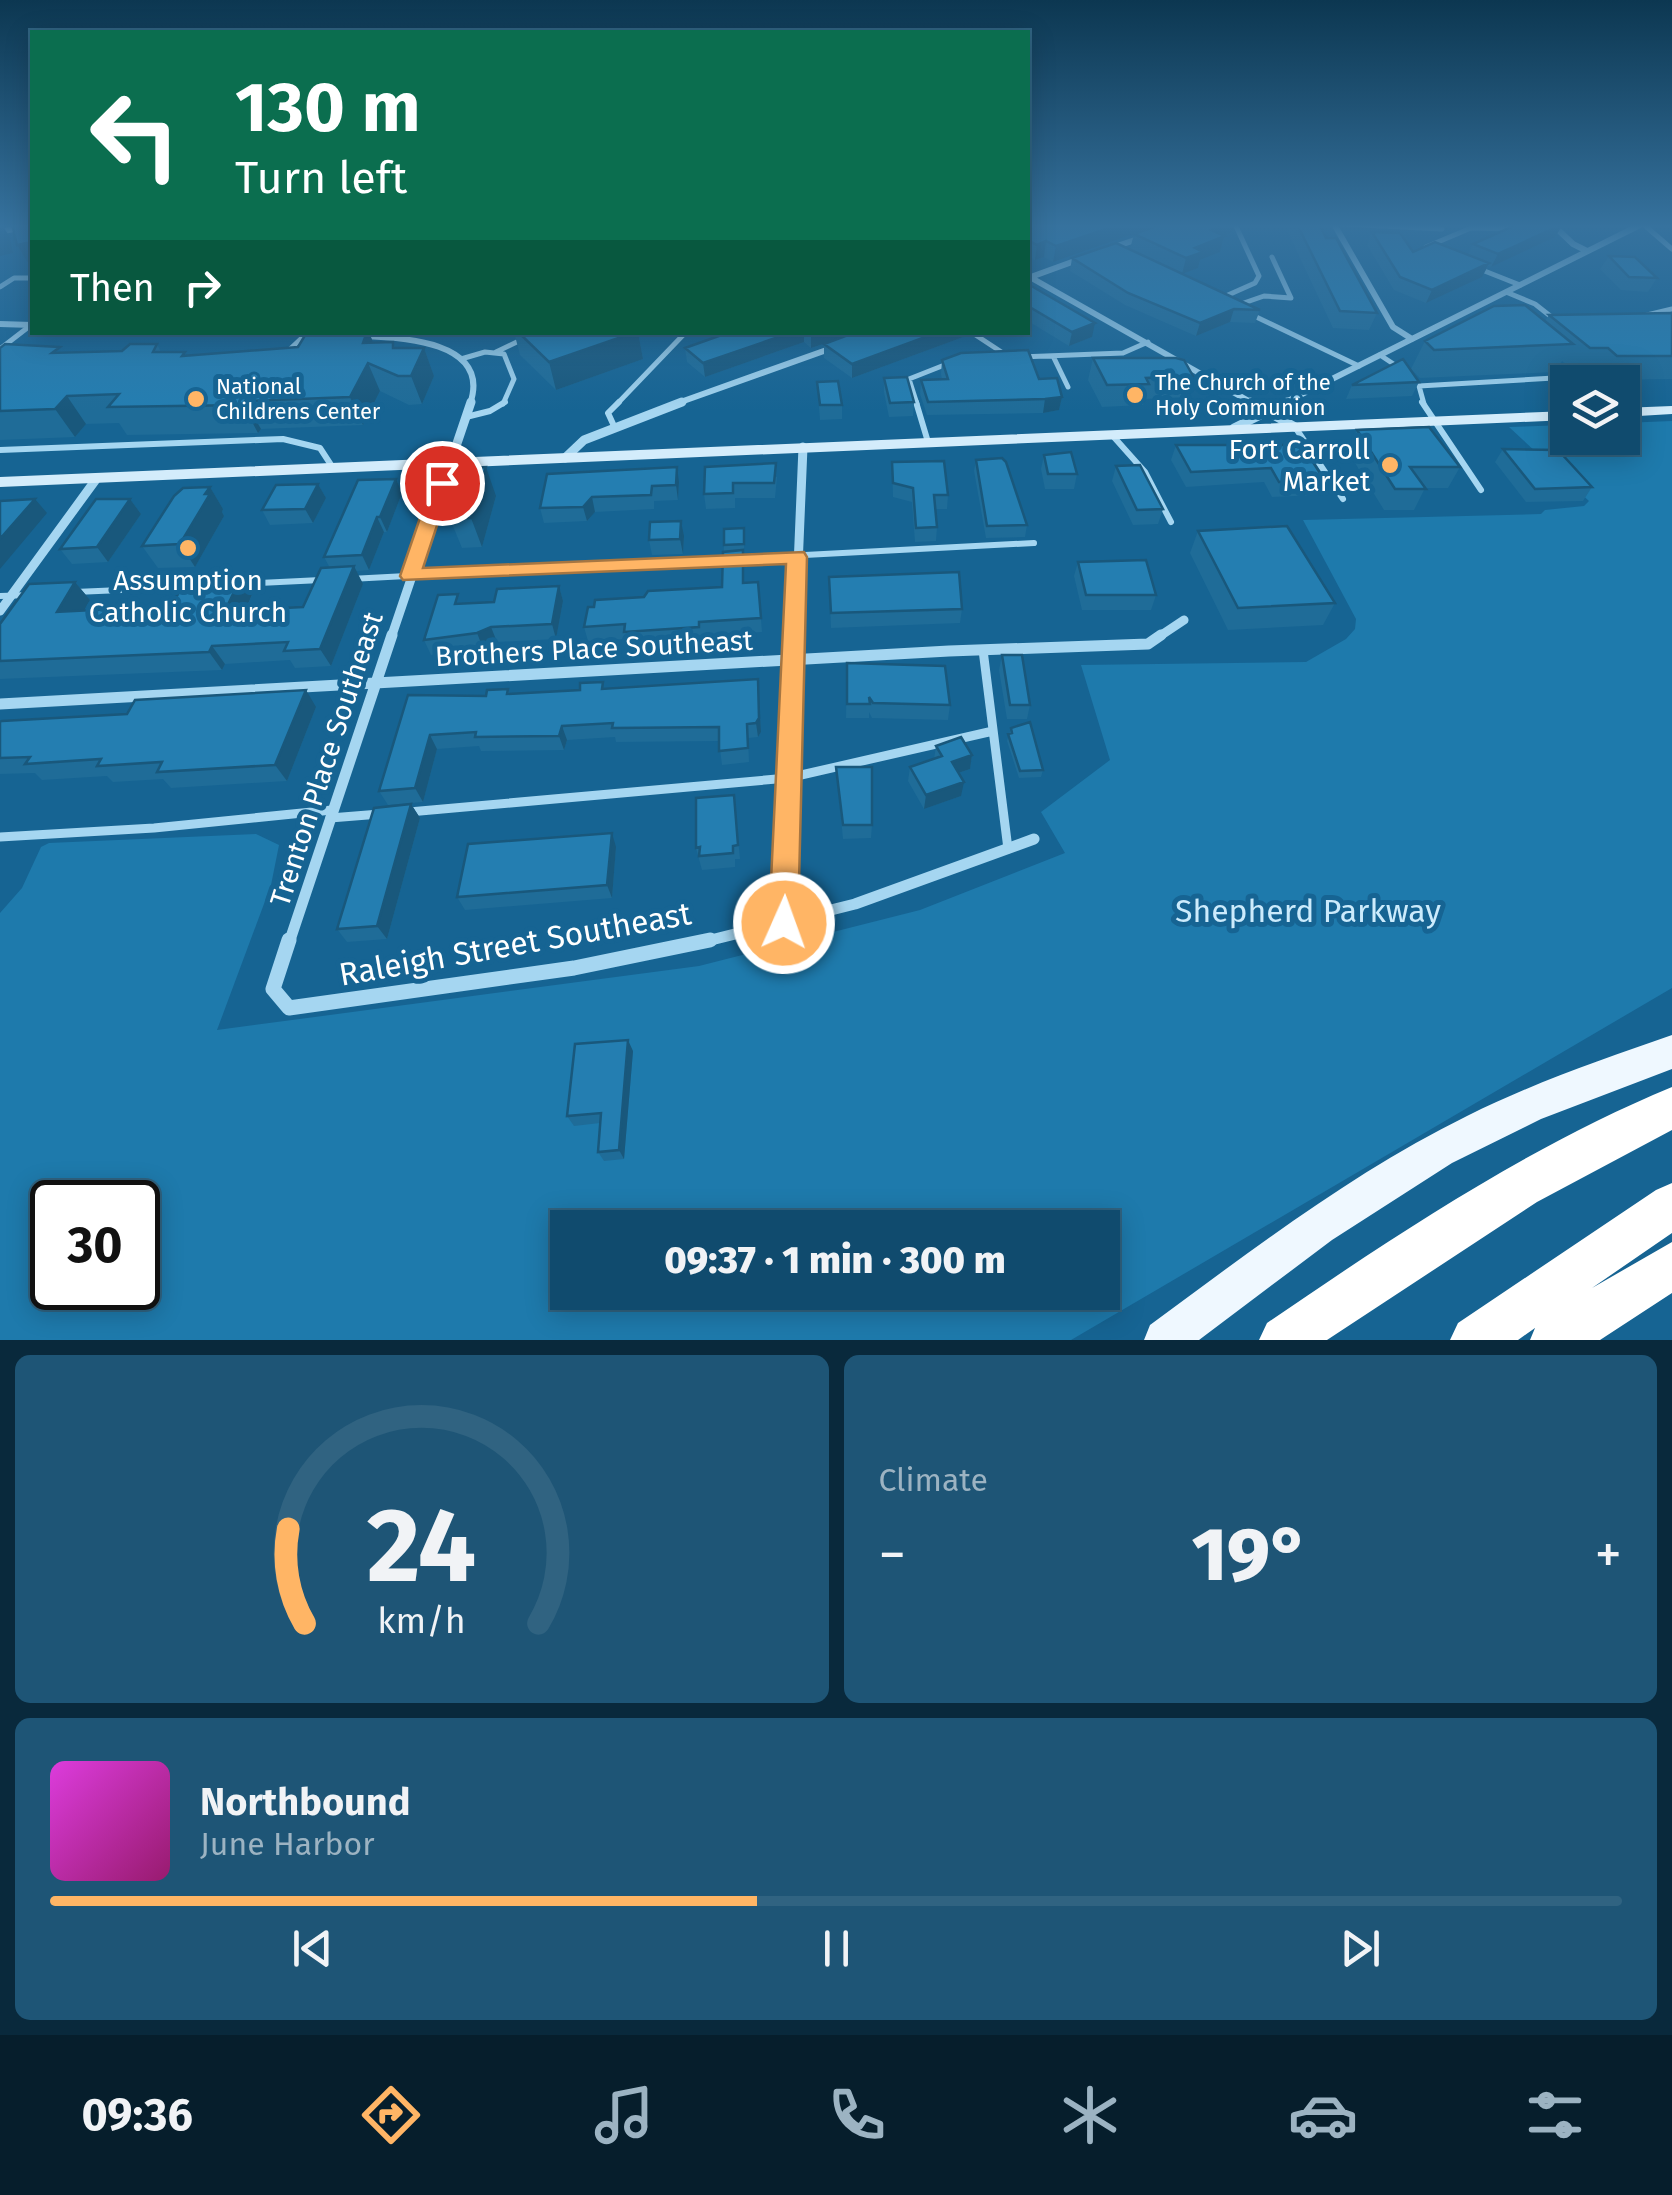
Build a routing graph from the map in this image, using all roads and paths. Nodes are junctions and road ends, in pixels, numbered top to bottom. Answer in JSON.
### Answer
{"nodes":[{"id":1,"x":1046,"y":287,"type":"edge"},
{"id":2,"x":1247,"y":287,"type":"edge"},
{"id":3,"x":1286,"y":287,"type":"edge"},
{"id":4,"x":1370,"y":287,"type":"edge"},
{"id":5,"x":1517,"y":287,"type":"edge"},
{"id":6,"x":1506,"y":292,"type":"junction"},
{"id":7,"x":1234,"y":306,"type":"junction"},
{"id":8,"x":1476,"y":307,"type":"junction"},
{"id":9,"x":1672,"y":309,"type":"edge"},
{"id":10,"x":1489,"y":312,"type":"edge"},
{"id":11,"x":1654,"y":314,"type":"junction"},
{"id":12,"x":1645,"y":316,"type":"edge"},
{"id":13,"x":1556,"y":321,"type":"edge"},
{"id":14,"x":0,"y":324,"type":"edge"},
{"id":15,"x":1663,"y":324,"type":"edge"},
{"id":16,"x":30,"y":325,"type":"edge"},
{"id":17,"x":30,"y":327,"type":"edge"},
{"id":18,"x":305,"y":335,"type":"edge"},
{"id":19,"x":343,"y":335,"type":"edge"},
{"id":20,"x":683,"y":335,"type":"edge"},
{"id":21,"x":976,"y":335,"type":"edge"},
{"id":22,"x":526,"y":338,"type":"edge"},
{"id":23,"x":1412,"y":340,"type":"junction"},
{"id":24,"x":1148,"y":342,"type":"junction"},
{"id":25,"x":838,"y":346,"type":"edge"},
{"id":26,"x":0,"y":351,"type":"edge"},
{"id":27,"x":496,"y":352,"type":"junction"},
{"id":28,"x":19,"y":354,"type":"edge"},
{"id":29,"x":1546,"y":354,"type":"edge"},
{"id":30,"x":271,"y":356,"type":"edge"},
{"id":31,"x":1053,"y":356,"type":"junction"},
{"id":32,"x":1380,"y":356,"type":"junction"},
{"id":33,"x":1010,"y":357,"type":"junction"},
{"id":34,"x":962,"y":358,"type":"edge"},
{"id":35,"x":994,"y":358,"type":"edge"},
{"id":36,"x":462,"y":359,"type":"junction"},
{"id":37,"x":1558,"y":365,"type":"edge"},
{"id":38,"x":1359,"y":366,"type":"junction"},
{"id":39,"x":1406,"y":371,"type":"edge"},
{"id":40,"x":1550,"y":381,"type":"edge"},
{"id":41,"x":1068,"y":387,"type":"dead end"},
{"id":42,"x":1271,"y":410,"type":"junction"},
{"id":43,"x":1672,"y":410,"type":"edge"},
{"id":44,"x":1640,"y":411,"type":"edge"},
{"id":45,"x":1550,"y":416,"type":"edge"},
{"id":46,"x":466,"y":417,"type":"junction"},
{"id":47,"x":1438,"y":421,"type":"junction"},
{"id":48,"x":614,"y":426,"type":"junction"},
{"id":49,"x":1295,"y":427,"type":"junction"},
{"id":50,"x":1234,"y":428,"type":"junction"},
{"id":51,"x":1112,"y":435,"type":"junction"},
{"id":52,"x":928,"y":442,"type":"junction"},
{"id":53,"x":803,"y":447,"type":"junction"},
{"id":54,"x":0,"y":450,"type":"edge"},
{"id":55,"x":565,"y":458,"type":"junction"},
{"id":56,"x":448,"y":462,"type":"junction"},
{"id":57,"x":333,"y":468,"type":"junction"},
{"id":58,"x":97,"y":478,"type":"junction"},
{"id":59,"x":0,"y":482,"type":"edge"},
{"id":60,"x":1481,"y":490,"type":"dead end"},
{"id":61,"x":1343,"y":499,"type":"dead end"},
{"id":62,"x":1171,"y":522,"type":"dead end"},
{"id":63,"x":1034,"y":543,"type":"dead end"},
{"id":64,"x":797,"y":557,"type":"junction"},
{"id":65,"x":410,"y":576,"type":"junction"},
{"id":66,"x":231,"y":584,"type":"edge"},
{"id":67,"x":211,"y":586,"type":"edge"},
{"id":68,"x":72,"y":593,"type":"edge"},
{"id":69,"x":52,"y":594,"type":"edge"},
{"id":70,"x":0,"y":596,"type":"edge"},
{"id":71,"x":12,"y":596,"type":"junction"},
{"id":72,"x":0,"y":611,"type":"edge"},
{"id":73,"x":1184,"y":620,"type":"dead end"},
{"id":74,"x":983,"y":650,"type":"junction"},
{"id":75,"x":792,"y":659,"type":"junction"},
{"id":76,"x":374,"y":682,"type":"junction"},
{"id":77,"x":0,"y":704,"type":"edge"},
{"id":78,"x":993,"y":731,"type":"junction"},
{"id":79,"x":788,"y":778,"type":"junction"},
{"id":80,"x":401,"y":812,"type":"edge"},
{"id":81,"x":330,"y":814,"type":"junction"},
{"id":82,"x":383,"y":814,"type":"edge"},
{"id":83,"x":0,"y":837,"type":"edge"},
{"id":84,"x":1034,"y":839,"type":"dead end"},
{"id":85,"x":1008,"y":850,"type":"junction"},
{"id":86,"x":784,"y":923,"type":"junction"},
{"id":87,"x":289,"y":1008,"type":"joint"},
{"id":88,"x":1672,"y":1052,"type":"edge"},
{"id":89,"x":1672,"y":1108,"type":"edge"},
{"id":90,"x":1672,"y":1206,"type":"edge"},
{"id":91,"x":1672,"y":1266,"type":"edge"},
{"id":92,"x":1165,"y":1340,"type":"edge"},
{"id":93,"x":1284,"y":1340,"type":"edge"},
{"id":94,"x":1474,"y":1340,"type":"edge"},
{"id":95,"x":1555,"y":1340,"type":"edge"}],
"edges":[{"from":1,"to":24,"type":"street"},
{"from":2,"to":7,"type":"lane"},
{"from":3,"to":7,"type":"lane"},
{"from":4,"to":23,"type":"street"},
{"from":5,"to":6,"type":"street"},
{"from":6,"to":8,"type":"street"},
{"from":6,"to":13,"type":"lane"},
{"from":7,"to":38,"type":"lane"},
{"from":8,"to":10,"type":"lane"},
{"from":8,"to":23,"type":"street"},
{"from":9,"to":11,"type":"lane"},
{"from":11,"to":12,"type":"lane"},
{"from":11,"to":15,"type":"lane"},
{"from":14,"to":16,"type":"street"},
{"from":17,"to":26,"type":"lane"},
{"from":18,"to":30,"type":"lane"},
{"from":19,"to":36,"type":"street"},
{"from":20,"to":48,"type":"lane"},
{"from":21,"to":33,"type":"lane"},
{"from":22,"to":27,"type":"lane"},
{"from":23,"to":32,"type":"street"},
{"from":24,"to":31,"type":"lane"},
{"from":24,"to":42,"type":"street"},
{"from":25,"to":48,"type":"street"},
{"from":26,"to":28,"type":"lane"},
{"from":27,"to":36,"type":"lane"},
{"from":27,"to":46,"type":"lane"},
{"from":29,"to":37,"type":"lane"},
{"from":31,"to":33,"type":"lane"},
{"from":31,"to":41,"type":"lane"},
{"from":32,"to":38,"type":"street"},
{"from":32,"to":39,"type":"lane"},
{"from":33,"to":35,"type":"lane"},
{"from":34,"to":52,"type":"lane"},
{"from":36,"to":46,"type":"street"},
{"from":38,"to":42,"type":"street"},
{"from":40,"to":47,"type":"lane"},
{"from":42,"to":49,"type":"street"},
{"from":42,"to":50,"type":"street"},
{"from":43,"to":44,"type":"main road"},
{"from":45,"to":47,"type":"main road"},
{"from":46,"to":56,"type":"street","name":"Trenton Place Southeast"},
{"from":47,"to":49,"type":"main road"},
{"from":47,"to":60,"type":"lane"},
{"from":48,"to":55,"type":"street"},
{"from":49,"to":50,"type":"main road"},
{"from":49,"to":61,"type":"lane"},
{"from":50,"to":51,"type":"main road"},
{"from":51,"to":52,"type":"main road"},
{"from":51,"to":62,"type":"lane"},
{"from":52,"to":53,"type":"main road"},
{"from":53,"to":55,"type":"main road"},
{"from":53,"to":64,"type":"street"},
{"from":54,"to":57,"type":"lane"},
{"from":55,"to":56,"type":"main road"},
{"from":56,"to":57,"type":"main road"},
{"from":56,"to":65,"type":"street","name":"Trenton Place Southeast"},
{"from":57,"to":58,"type":"main road"},
{"from":58,"to":59,"type":"main road"},
{"from":58,"to":71,"type":"street"},
{"from":63,"to":64,"type":"lane"},
{"from":64,"to":65,"type":"lane"},
{"from":64,"to":75,"type":"street"},
{"from":65,"to":66,"type":"lane"},
{"from":65,"to":76,"type":"street","name":"Trenton Place Southeast"},
{"from":67,"to":68,"type":"lane"},
{"from":69,"to":71,"type":"lane"},
{"from":70,"to":71,"type":"lane"},
{"from":71,"to":72,"type":"street"},
{"from":73,"to":74,"type":"street","name":"Brothers Place Southeast"},
{"from":74,"to":75,"type":"street","name":"Brothers Place Southeast"},
{"from":74,"to":78,"type":"lane"},
{"from":75,"to":76,"type":"street","name":"Brothers Place Southeast"},
{"from":75,"to":79,"type":"street"},
{"from":76,"to":77,"type":"street","name":"Brothers Place Southeast"},
{"from":76,"to":81,"type":"street","name":"Trenton Place Southeast"},
{"from":78,"to":79,"type":"lane"},
{"from":78,"to":85,"type":"lane"},
{"from":79,"to":80,"type":"lane"},
{"from":79,"to":86,"type":"street"},
{"from":81,"to":82,"type":"lane"},
{"from":81,"to":83,"type":"lane"},
{"from":81,"to":87,"type":"street","name":"Trenton Place Southeast"},
{"from":84,"to":85,"type":"street","name":"Raleigh Street Southeast"},
{"from":85,"to":86,"type":"street","name":"Raleigh Street Southeast"},
{"from":86,"to":87,"type":"street","name":"Raleigh Street Southeast"},
{"from":88,"to":92,"type":"main road"},
{"from":89,"to":93,"type":"highway"},
{"from":90,"to":94,"type":"highway"},
{"from":91,"to":95,"type":"highway"}]}
